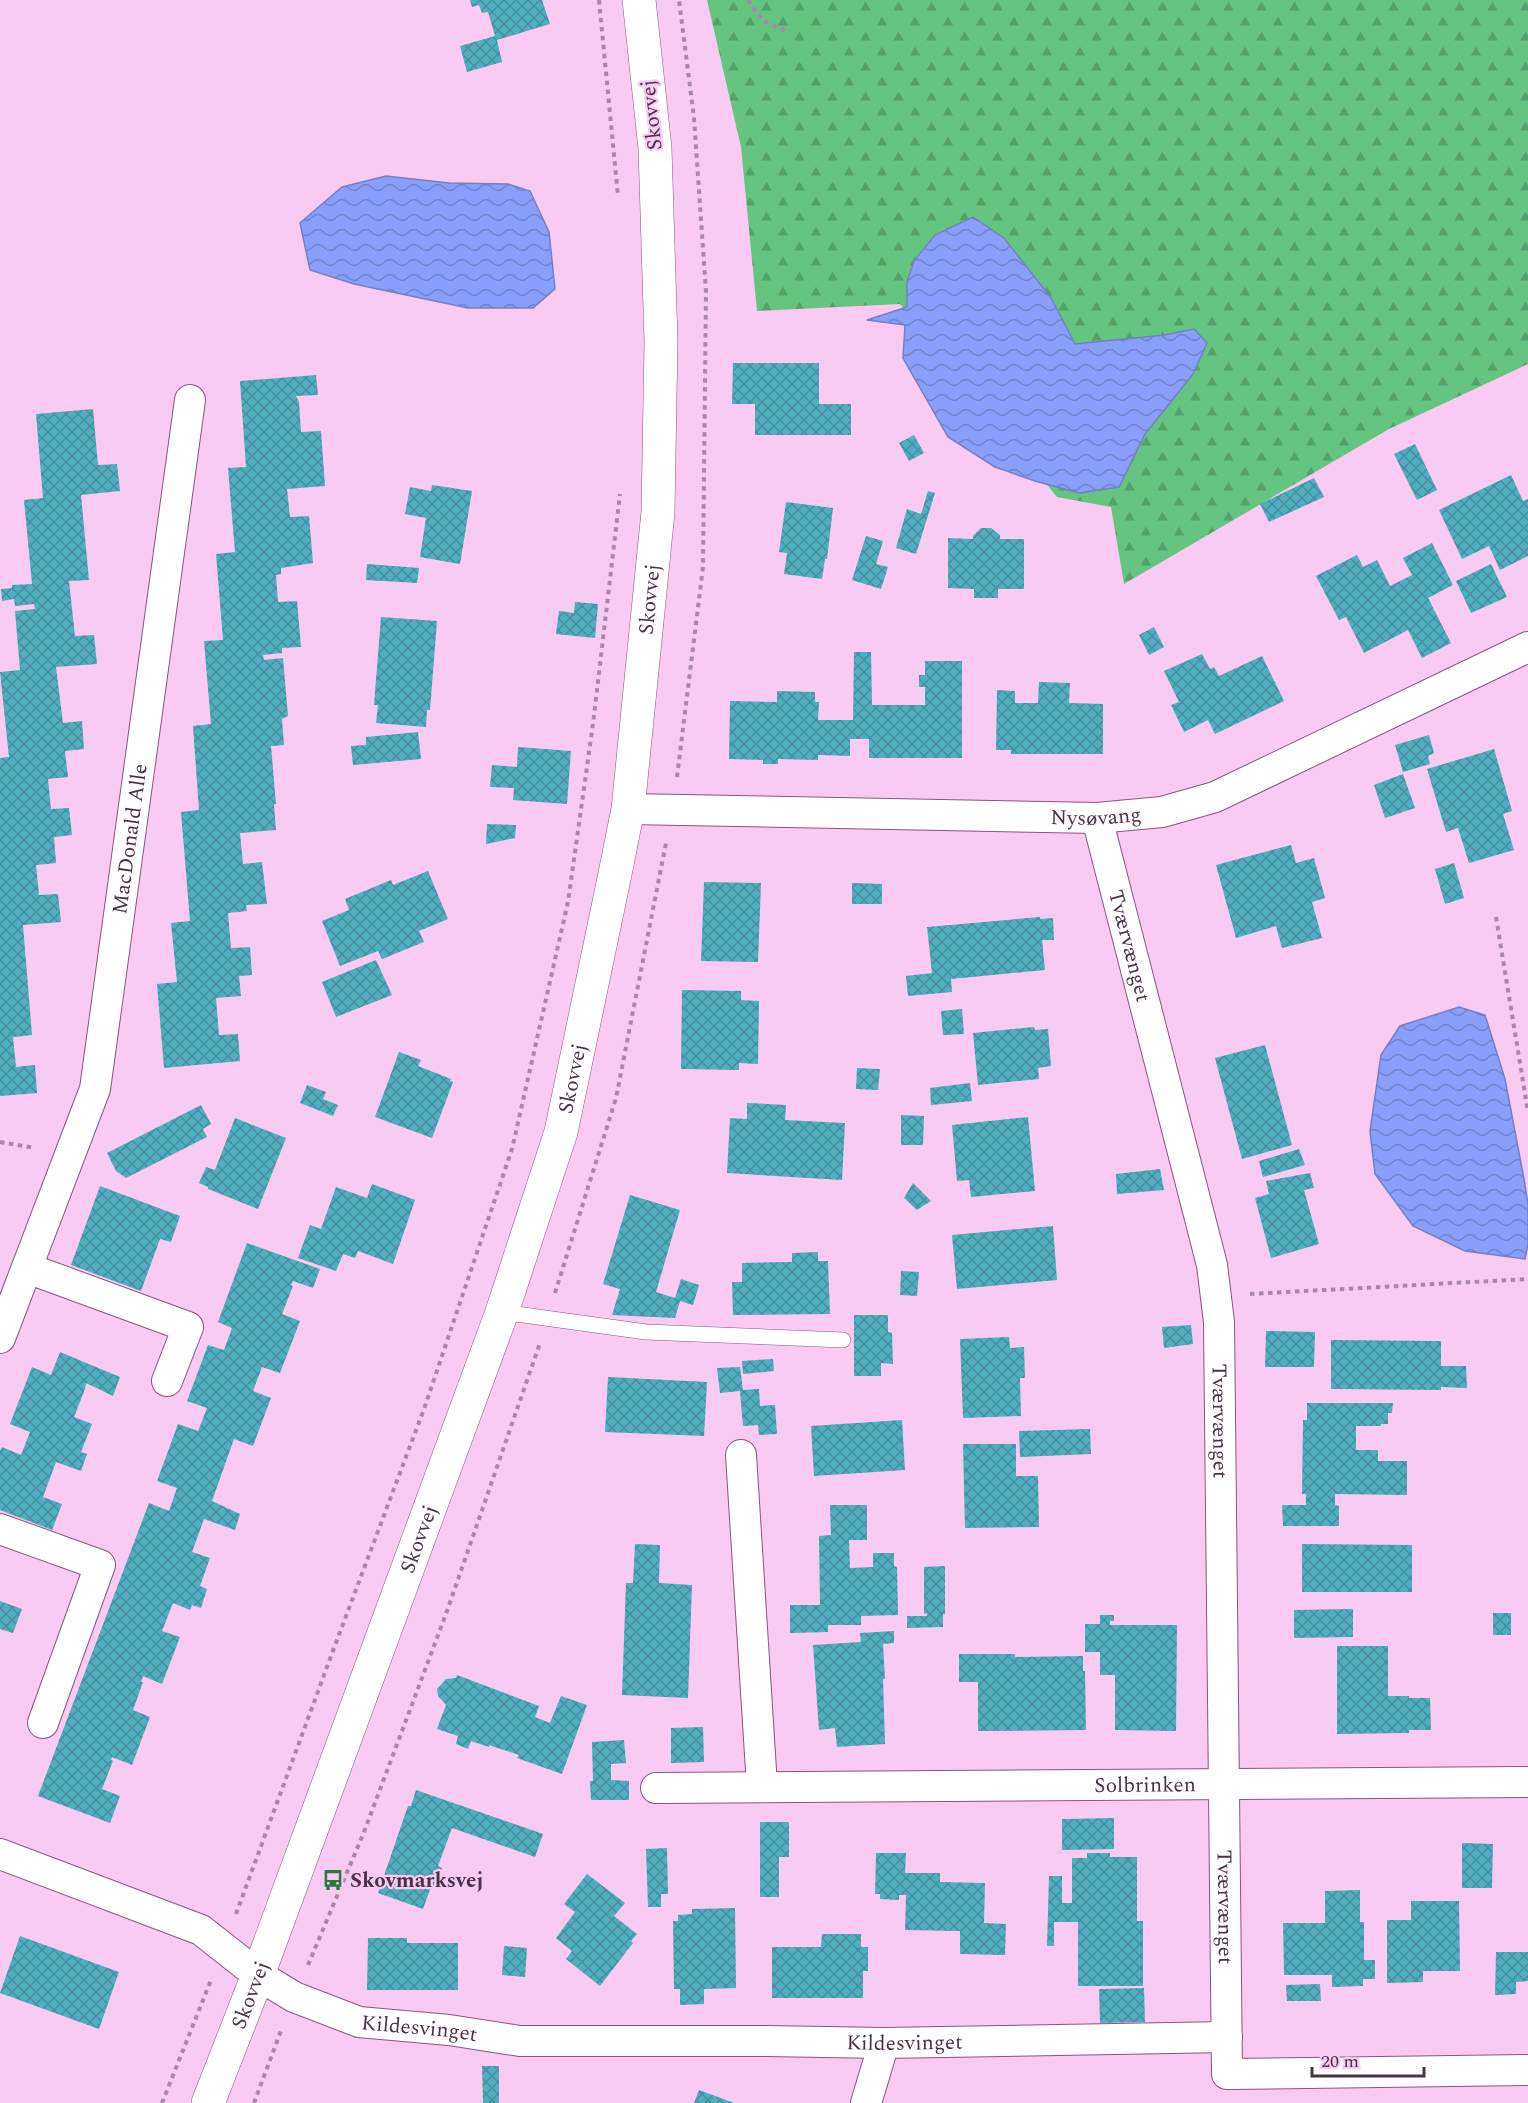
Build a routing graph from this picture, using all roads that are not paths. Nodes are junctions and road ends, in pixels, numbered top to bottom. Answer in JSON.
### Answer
{"nodes":[{"id":1,"x":639,"y":0,"type":"edge"},
{"id":2,"x":190,"y":400,"type":"dead end"},
{"id":3,"x":1528,"y":647,"type":"edge"},
{"id":4,"x":628,"y":809,"type":"junction"},
{"id":5,"x":1097,"y":818,"type":"junction"},
{"id":6,"x":27,"y":1268,"type":"junction"},
{"id":7,"x":502,"y":1312,"type":"junction"},
{"id":8,"x":0,"y":1338,"type":"edge"},
{"id":9,"x":843,"y":1340,"type":"dead end"},
{"id":10,"x":166,"y":1381,"type":"dead end"},
{"id":11,"x":741,"y":1455,"type":"dead end"},
{"id":12,"x":0,"y":1529,"type":"edge"},
{"id":13,"x":43,"y":1723,"type":"dead end"},
{"id":14,"x":1528,"y":1782,"type":"edge"},
{"id":15,"x":1224,"y":1783,"type":"junction"},
{"id":16,"x":762,"y":1786,"type":"junction"},
{"id":17,"x":656,"y":1788,"type":"dead end"},
{"id":18,"x":0,"y":1854,"type":"edge"},
{"id":19,"x":258,"y":1975,"type":"junction"},
{"id":20,"x":1227,"y":2037,"type":"junction"},
{"id":21,"x":884,"y":2043,"type":"junction"},
{"id":22,"x":1528,"y":2070,"type":"edge"},
{"id":23,"x":208,"y":2103,"type":"edge"},
{"id":24,"x":866,"y":2103,"type":"edge"}],
"edges":[{"from":1,"to":4,"type":"street","name":"Skovvej"},
{"from":2,"to":6,"type":"street","name":"MacDonald Alle"},
{"from":3,"to":5,"type":"street","name":"Nysøvang"},
{"from":4,"to":5,"type":"street","name":"Nysøvang"},
{"from":4,"to":7,"type":"street","name":"Skovvej"},
{"from":5,"to":15,"type":"street","name":"Tværvænget"},
{"from":6,"to":8,"type":"street","name":"MacDonald Alle"},
{"from":6,"to":10,"type":"street"},
{"from":7,"to":9,"type":"lane"},
{"from":7,"to":19,"type":"street","name":"Skovvej"},
{"from":11,"to":16,"type":"street"},
{"from":12,"to":13,"type":"street"},
{"from":14,"to":15,"type":"street","name":"Solbrinken"},
{"from":15,"to":16,"type":"street","name":"Solbrinken"},
{"from":15,"to":20,"type":"street","name":"Tværvænget"},
{"from":16,"to":17,"type":"street","name":"Solbrinken"},
{"from":18,"to":19,"type":"street"},
{"from":19,"to":21,"type":"street","name":"Kildesvinget"},
{"from":19,"to":23,"type":"street","name":"Skovvej"},
{"from":20,"to":21,"type":"street","name":"Kildesvinget"},
{"from":20,"to":22,"type":"street"},
{"from":21,"to":24,"type":"street"}]}
